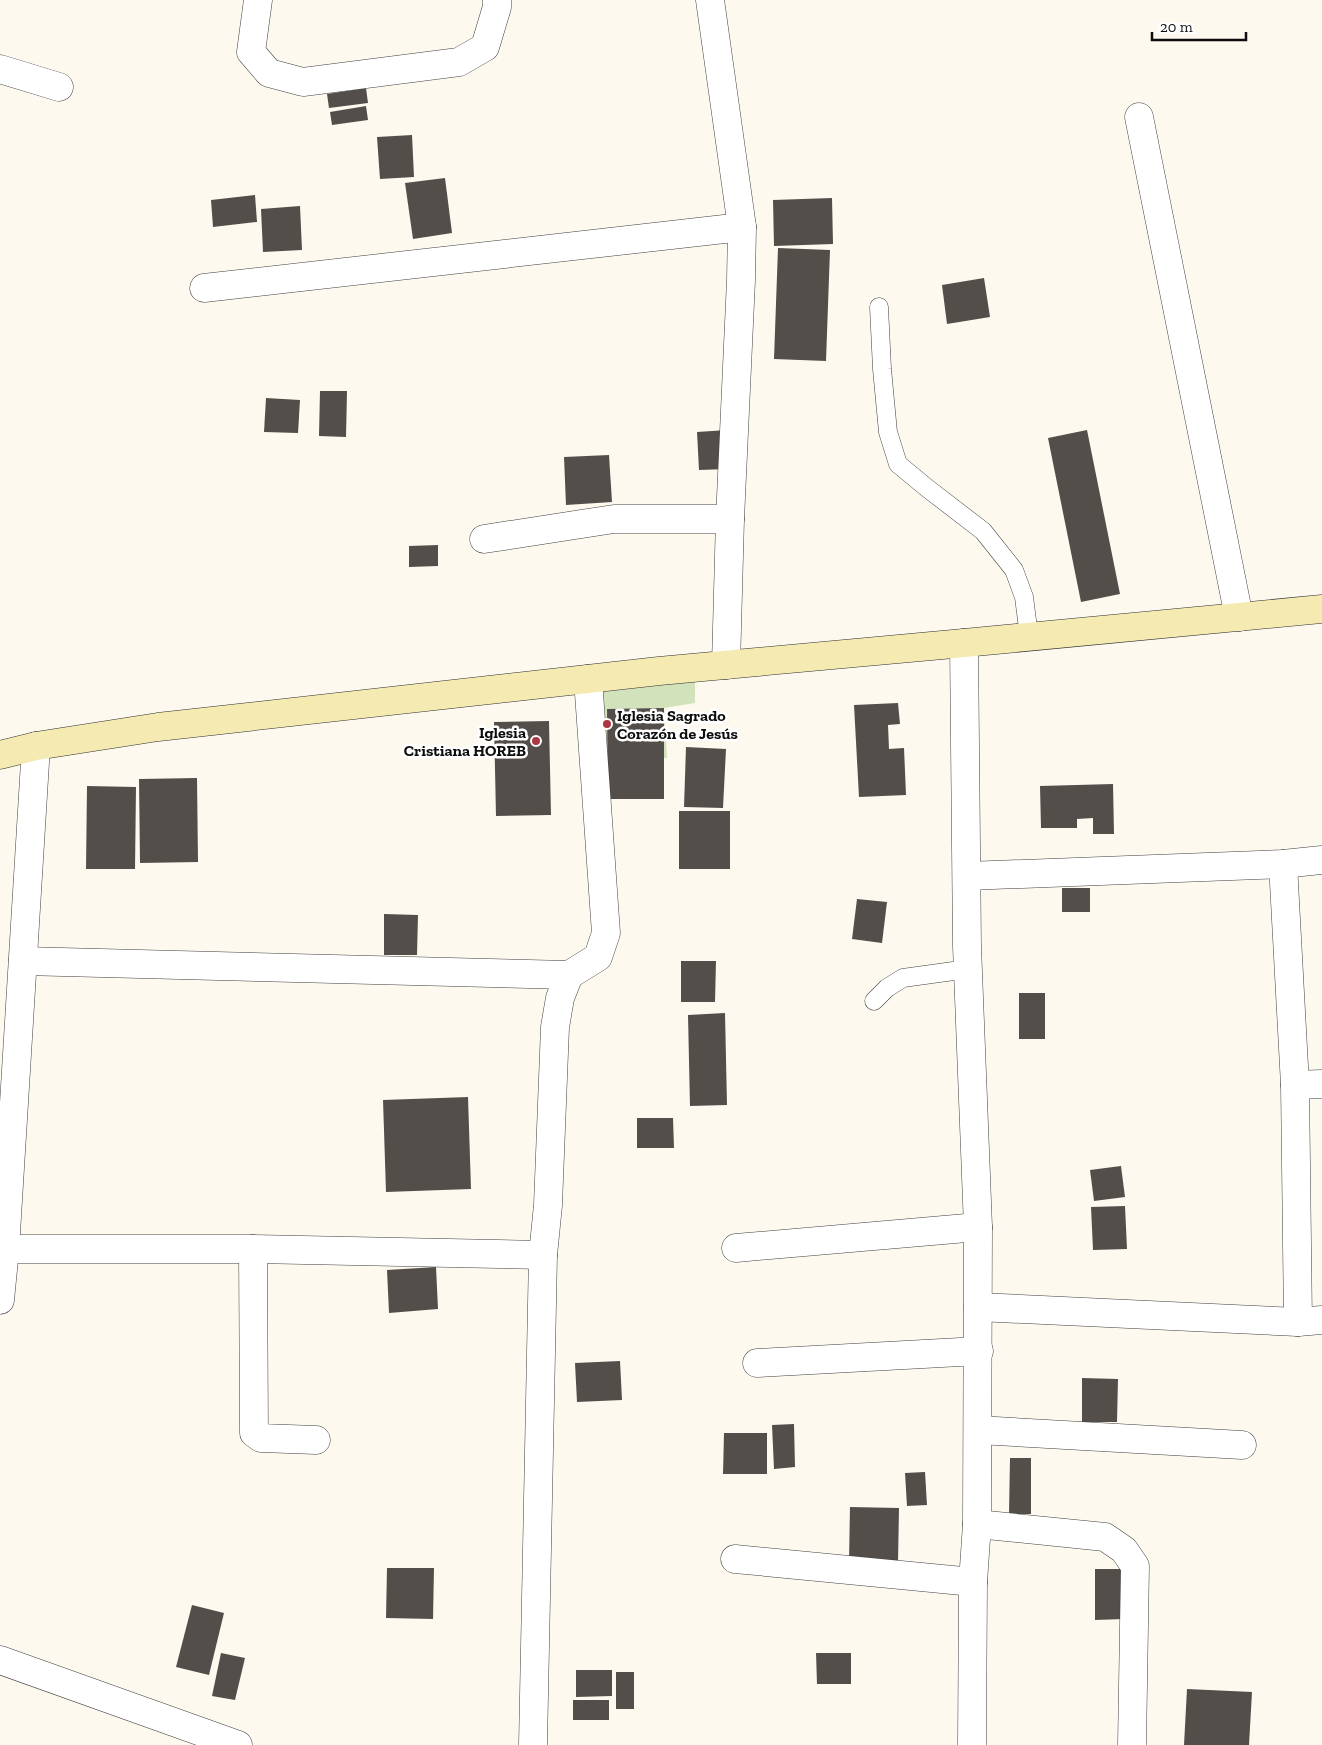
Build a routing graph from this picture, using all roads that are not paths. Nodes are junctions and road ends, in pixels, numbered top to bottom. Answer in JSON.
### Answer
{"nodes":[{"id":1,"x":258,"y":0,"type":"edge"},
{"id":2,"x":497,"y":0,"type":"edge"},
{"id":3,"x":710,"y":0,"type":"edge"},
{"id":4,"x":0,"y":69,"type":"edge"},
{"id":5,"x":59,"y":87,"type":"dead end"},
{"id":6,"x":1139,"y":116,"type":"dead end"},
{"id":7,"x":742,"y":227,"type":"junction"},
{"id":8,"x":204,"y":288,"type":"dead end"},
{"id":9,"x":879,"y":307,"type":"dead end"},
{"id":10,"x":730,"y":519,"type":"junction"},
{"id":11,"x":484,"y":539,"type":"dead end"},
{"id":12,"x":1322,"y":609,"type":"edge"},
{"id":13,"x":1239,"y":617,"type":"junction"},
{"id":14,"x":1029,"y":636,"type":"junction"},
{"id":15,"x":964,"y":643,"type":"junction"},
{"id":16,"x":726,"y":665,"type":"junction"},
{"id":17,"x":588,"y":679,"type":"junction"},
{"id":18,"x":36,"y":746,"type":"junction"},
{"id":19,"x":0,"y":755,"type":"edge"},
{"id":20,"x":1322,"y":860,"type":"edge"},
{"id":21,"x":1283,"y":864,"type":"junction"},
{"id":22,"x":967,"y":876,"type":"junction"},
{"id":23,"x":22,"y":961,"type":"junction"},
{"id":24,"x":968,"y":969,"type":"junction"},
{"id":25,"x":569,"y":975,"type":"junction"},
{"id":26,"x":874,"y":1001,"type":"dead end"},
{"id":27,"x":1322,"y":1084,"type":"edge"},
{"id":28,"x":1295,"y":1085,"type":"junction"},
{"id":29,"x":978,"y":1228,"type":"junction"},
{"id":30,"x":736,"y":1248,"type":"dead end"},
{"id":31,"x":5,"y":1249,"type":"junction"},
{"id":32,"x":253,"y":1249,"type":"junction"},
{"id":33,"x":544,"y":1255,"type":"junction"},
{"id":34,"x":0,"y":1300,"type":"edge"},
{"id":35,"x":978,"y":1307,"type":"junction"},
{"id":36,"x":1310,"y":1321,"type":"edge"},
{"id":37,"x":979,"y":1351,"type":"junction"},
{"id":38,"x":757,"y":1364,"type":"dead end"},
{"id":39,"x":978,"y":1430,"type":"junction"},
{"id":40,"x":316,"y":1440,"type":"dead end"},
{"id":41,"x":1242,"y":1444,"type":"dead end"},
{"id":42,"x":977,"y":1524,"type":"junction"},
{"id":43,"x":735,"y":1559,"type":"dead end"},
{"id":44,"x":973,"y":1582,"type":"junction"},
{"id":45,"x":0,"y":1660,"type":"edge"},
{"id":46,"x":238,"y":1745,"type":"edge"},
{"id":47,"x":533,"y":1745,"type":"edge"},
{"id":48,"x":972,"y":1745,"type":"edge"},
{"id":49,"x":1132,"y":1745,"type":"edge"}],
"edges":[{"from":1,"to":2,"type":"street"},
{"from":3,"to":7,"type":"street"},
{"from":4,"to":5,"type":"street"},
{"from":6,"to":13,"type":"street"},
{"from":7,"to":8,"type":"street"},
{"from":7,"to":10,"type":"street"},
{"from":9,"to":14,"type":"lane"},
{"from":10,"to":11,"type":"street"},
{"from":10,"to":16,"type":"street"},
{"from":12,"to":13,"type":"street"},
{"from":13,"to":14,"type":"street"},
{"from":14,"to":15,"type":"street"},
{"from":15,"to":16,"type":"street"},
{"from":15,"to":22,"type":"street"},
{"from":16,"to":17,"type":"street"},
{"from":17,"to":18,"type":"street"},
{"from":17,"to":25,"type":"street"},
{"from":18,"to":19,"type":"street"},
{"from":18,"to":23,"type":"street"},
{"from":20,"to":21,"type":"street"},
{"from":21,"to":22,"type":"street"},
{"from":21,"to":28,"type":"street"},
{"from":22,"to":24,"type":"street"},
{"from":23,"to":25,"type":"street"},
{"from":23,"to":31,"type":"street"},
{"from":24,"to":26,"type":"lane"},
{"from":24,"to":29,"type":"street"},
{"from":25,"to":33,"type":"street"},
{"from":27,"to":28,"type":"street"},
{"from":28,"to":36,"type":"street"},
{"from":29,"to":30,"type":"street"},
{"from":29,"to":35,"type":"street"},
{"from":31,"to":32,"type":"street"},
{"from":31,"to":34,"type":"street"},
{"from":32,"to":33,"type":"street"},
{"from":32,"to":40,"type":"street"},
{"from":33,"to":47,"type":"street"},
{"from":35,"to":36,"type":"street"},
{"from":35,"to":37,"type":"street"},
{"from":37,"to":38,"type":"street"},
{"from":37,"to":39,"type":"street"},
{"from":39,"to":41,"type":"street"},
{"from":39,"to":42,"type":"street"},
{"from":42,"to":44,"type":"street"},
{"from":42,"to":49,"type":"street"},
{"from":43,"to":44,"type":"street"},
{"from":44,"to":48,"type":"street"},
{"from":45,"to":46,"type":"street"}]}
